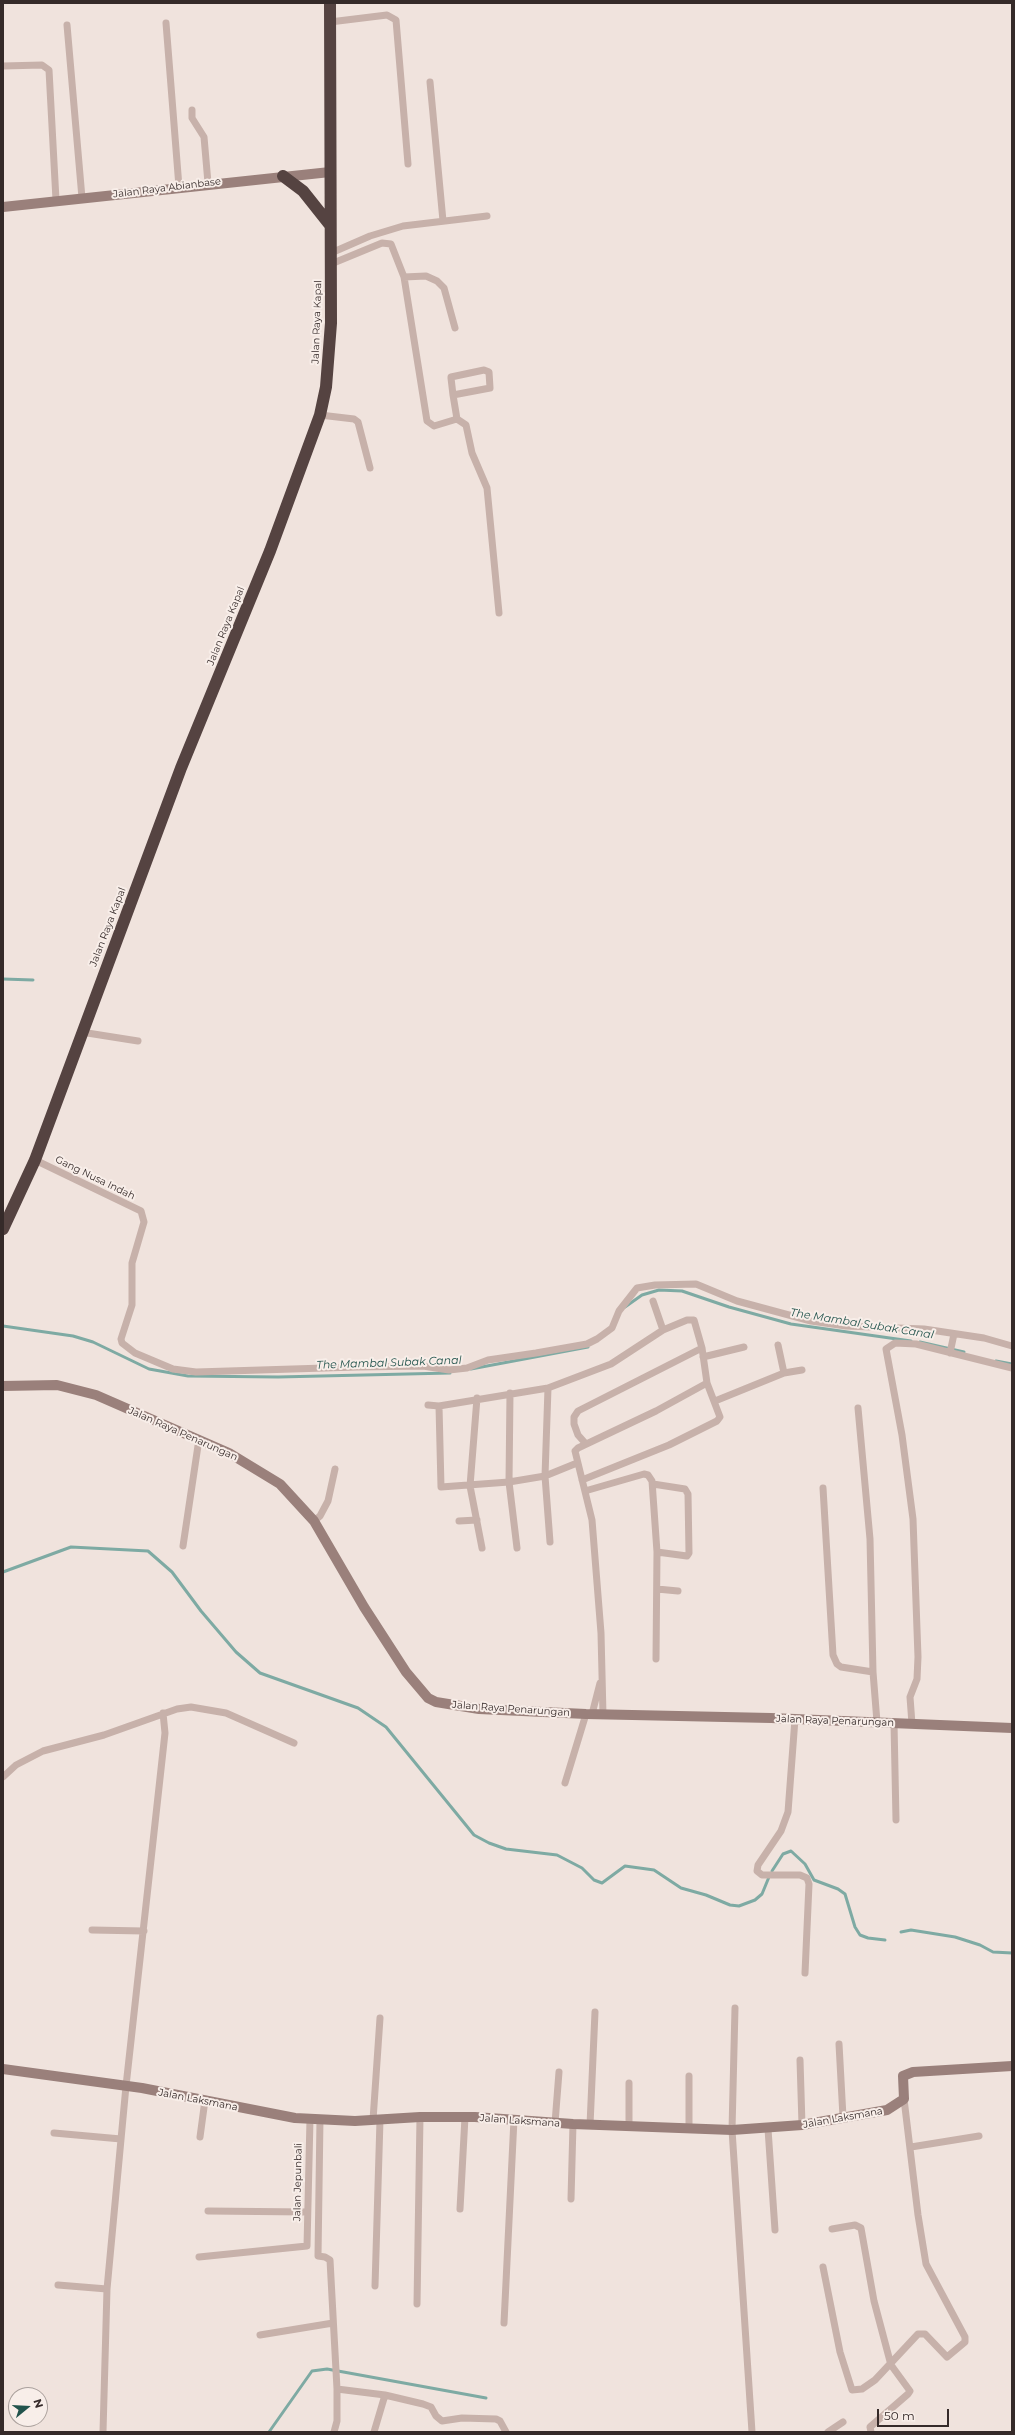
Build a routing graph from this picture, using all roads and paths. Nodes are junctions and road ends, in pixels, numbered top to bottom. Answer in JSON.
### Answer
{"nodes":[{"id":1,"x":330,"y":3,"type":"edge"},
{"id":2,"x":330,"y":22,"type":"junction"},
{"id":3,"x":166,"y":24,"type":"dead end"},
{"id":4,"x":67,"y":25,"type":"dead end"},
{"id":5,"x":3,"y":66,"type":"edge"},
{"id":6,"x":430,"y":82,"type":"dead end"},
{"id":7,"x":192,"y":110,"type":"dead end"},
{"id":8,"x":408,"y":164,"type":"dead end"},
{"id":9,"x":330,"y":172,"type":"junction"},
{"id":10,"x":283,"y":176,"type":"junction"},
{"id":11,"x":208,"y":183,"type":"junction"},
{"id":12,"x":179,"y":187,"type":"junction"},
{"id":13,"x":82,"y":198,"type":"junction"},
{"id":14,"x":56,"y":200,"type":"junction"},
{"id":15,"x":3,"y":207,"type":"edge"},
{"id":16,"x":487,"y":216,"type":"dead end"},
{"id":17,"x":444,"y":221,"type":"junction"},
{"id":18,"x":330,"y":225,"type":"junction"},
{"id":19,"x":331,"y":259,"type":"junction"},
{"id":20,"x":404,"y":277,"type":"junction"},
{"id":21,"x":455,"y":328,"type":"dead end"},
{"id":22,"x":453,"y":395,"type":"junction"},
{"id":23,"x":320,"y":415,"type":"junction"},
{"id":24,"x":457,"y":419,"type":"junction"},
{"id":25,"x":370,"y":468,"type":"dead end"},
{"id":26,"x":499,"y":614,"type":"dead end"},
{"id":27,"x":81,"y":1032,"type":"junction"},
{"id":28,"x":138,"y":1041,"type":"dead end"},
{"id":29,"x":35,"y":1160,"type":"junction"},
{"id":30,"x":3,"y":1229,"type":"edge"},
{"id":31,"x":653,"y":1301,"type":"dead end"},
{"id":32,"x":663,"y":1330,"type":"junction"},
{"id":33,"x":954,"y":1334,"type":"junction"},
{"id":34,"x":778,"y":1345,"type":"dead end"},
{"id":35,"x":1012,"y":1346,"type":"edge"},
{"id":36,"x":744,"y":1347,"type":"dead end"},
{"id":37,"x":702,"y":1348,"type":"junction"},
{"id":38,"x":950,"y":1353,"type":"junction"},
{"id":39,"x":704,"y":1357,"type":"junction"},
{"id":40,"x":1012,"y":1368,"type":"edge"},
{"id":41,"x":802,"y":1370,"type":"dead end"},
{"id":42,"x":784,"y":1373,"type":"junction"},
{"id":43,"x":707,"y":1383,"type":"junction"},
{"id":44,"x":3,"y":1386,"type":"edge"},
{"id":45,"x":548,"y":1388,"type":"junction"},
{"id":46,"x":510,"y":1393,"type":"junction"},
{"id":47,"x":477,"y":1398,"type":"junction"},
{"id":48,"x":715,"y":1401,"type":"junction"},
{"id":49,"x":428,"y":1405,"type":"dead end"},
{"id":50,"x":439,"y":1406,"type":"junction"},
{"id":51,"x":858,"y":1408,"type":"dead end"},
{"id":52,"x":199,"y":1439,"type":"junction"},
{"id":53,"x":586,"y":1444,"type":"junction"},
{"id":54,"x":577,"y":1463,"type":"junction"},
{"id":55,"x":335,"y":1469,"type":"dead end"},
{"id":56,"x":545,"y":1476,"type":"junction"},
{"id":57,"x":582,"y":1480,"type":"junction"},
{"id":58,"x":509,"y":1482,"type":"junction"},
{"id":59,"x":653,"y":1484,"type":"junction"},
{"id":60,"x":470,"y":1486,"type":"junction"},
{"id":61,"x":823,"y":1488,"type":"dead end"},
{"id":62,"x":585,"y":1491,"type":"junction"},
{"id":63,"x":477,"y":1520,"type":"junction"},
{"id":64,"x":459,"y":1521,"type":"dead end"},
{"id":65,"x":314,"y":1522,"type":"junction"},
{"id":66,"x":550,"y":1542,"type":"dead end"},
{"id":67,"x":183,"y":1546,"type":"dead end"},
{"id":68,"x":482,"y":1548,"type":"dead end"},
{"id":69,"x":517,"y":1548,"type":"dead end"},
{"id":70,"x":657,"y":1552,"type":"junction"},
{"id":71,"x":657,"y":1589,"type":"junction"},
{"id":72,"x":678,"y":1592,"type":"dead end"},
{"id":73,"x":656,"y":1659,"type":"dead end"},
{"id":74,"x":873,"y":1672,"type":"junction"},
{"id":75,"x":602,"y":1679,"type":"junction"},
{"id":76,"x":163,"y":1713,"type":"junction"},
{"id":77,"x":589,"y":1714,"type":"junction"},
{"id":78,"x":603,"y":1715,"type":"junction"},
{"id":79,"x":795,"y":1719,"type":"junction"},
{"id":80,"x":877,"y":1722,"type":"junction"},
{"id":81,"x":894,"y":1723,"type":"junction"},
{"id":82,"x":912,"y":1724,"type":"junction"},
{"id":83,"x":1012,"y":1728,"type":"edge"},
{"id":84,"x":294,"y":1742,"type":"dead end"},
{"id":85,"x":3,"y":1777,"type":"edge"},
{"id":86,"x":565,"y":1783,"type":"dead end"},
{"id":87,"x":896,"y":1820,"type":"dead end"},
{"id":88,"x":92,"y":1930,"type":"dead end"},
{"id":89,"x":144,"y":1931,"type":"junction"},
{"id":90,"x":804,"y":1973,"type":"dead end"},
{"id":91,"x":735,"y":2008,"type":"dead end"},
{"id":92,"x":595,"y":2012,"type":"dead end"},
{"id":93,"x":380,"y":2018,"type":"dead end"},
{"id":94,"x":839,"y":2044,"type":"dead end"},
{"id":95,"x":800,"y":2060,"type":"dead end"},
{"id":96,"x":1012,"y":2066,"type":"edge"},
{"id":97,"x":3,"y":2069,"type":"edge"},
{"id":98,"x":559,"y":2072,"type":"dead end"},
{"id":99,"x":689,"y":2076,"type":"dead end"},
{"id":100,"x":629,"y":2083,"type":"dead end"},
{"id":101,"x":126,"y":2086,"type":"junction"},
{"id":102,"x":904,"y":2099,"type":"junction"},
{"id":103,"x":205,"y":2100,"type":"junction"},
{"id":104,"x":465,"y":2117,"type":"junction"},
{"id":105,"x":843,"y":2117,"type":"junction"},
{"id":106,"x":420,"y":2118,"type":"junction"},
{"id":107,"x":315,"y":2119,"type":"junction"},
{"id":108,"x":514,"y":2119,"type":"junction"},
{"id":109,"x":377,"y":2120,"type":"junction"},
{"id":110,"x":555,"y":2123,"type":"junction"},
{"id":111,"x":573,"y":2124,"type":"junction"},
{"id":112,"x":590,"y":2125,"type":"junction"},
{"id":113,"x":629,"y":2125,"type":"junction"},
{"id":114,"x":802,"y":2125,"type":"junction"},
{"id":115,"x":689,"y":2128,"type":"junction"},
{"id":116,"x":768,"y":2129,"type":"junction"},
{"id":117,"x":732,"y":2130,"type":"junction"},
{"id":118,"x":54,"y":2132,"type":"dead end"},
{"id":119,"x":979,"y":2136,"type":"dead end"},
{"id":120,"x":200,"y":2137,"type":"dead end"},
{"id":121,"x":121,"y":2139,"type":"junction"},
{"id":122,"x":911,"y":2147,"type":"junction"},
{"id":123,"x":571,"y":2199,"type":"dead end"},
{"id":124,"x":460,"y":2209,"type":"dead end"},
{"id":125,"x":208,"y":2211,"type":"dead end"},
{"id":126,"x":307,"y":2212,"type":"junction"},
{"id":127,"x":832,"y":2229,"type":"dead end"},
{"id":128,"x":775,"y":2230,"type":"dead end"},
{"id":129,"x":199,"y":2257,"type":"dead end"},
{"id":130,"x":823,"y":2268,"type":"dead end"},
{"id":131,"x":58,"y":2285,"type":"dead end"},
{"id":132,"x":376,"y":2286,"type":"dead end"},
{"id":133,"x":107,"y":2289,"type":"junction"},
{"id":134,"x":417,"y":2304,"type":"dead end"},
{"id":135,"x":333,"y":2323,"type":"junction"},
{"id":136,"x":504,"y":2323,"type":"dead end"},
{"id":137,"x":260,"y":2335,"type":"dead end"},
{"id":138,"x":891,"y":2365,"type":"junction"},
{"id":139,"x":337,"y":2389,"type":"junction"},
{"id":140,"x":385,"y":2395,"type":"junction"},
{"id":141,"x":843,"y":2422,"type":"dead end"},
{"id":142,"x":103,"y":2432,"type":"edge"},
{"id":143,"x":334,"y":2432,"type":"edge"},
{"id":144,"x":374,"y":2432,"type":"edge"},
{"id":145,"x":506,"y":2432,"type":"edge"},
{"id":146,"x":752,"y":2432,"type":"edge"},
{"id":147,"x":828,"y":2432,"type":"edge"},
{"id":148,"x":871,"y":2432,"type":"edge"}],
"edges":[{"from":1,"to":2,"type":"highway","name":"Jalan Raya Kapal"},
{"from":2,"to":8,"type":"street"},
{"from":2,"to":9,"type":"highway","name":"Jalan Raya Kapal"},
{"from":3,"to":12,"type":"street"},
{"from":4,"to":13,"type":"street"},
{"from":5,"to":14,"type":"street"},
{"from":6,"to":17,"type":"street"},
{"from":7,"to":11,"type":"street"},
{"from":9,"to":10,"type":"main road","name":"Jalan Raya Abianbase"},
{"from":9,"to":18,"type":"highway","name":"Jalan Raya Kapal"},
{"from":10,"to":11,"type":"main road","name":"Jalan Raya Abianbase"},
{"from":10,"to":18,"type":"highway"},
{"from":11,"to":12,"type":"main road","name":"Jalan Raya Abianbase"},
{"from":12,"to":13,"type":"main road","name":"Jalan Raya Abianbase"},
{"from":13,"to":14,"type":"main road","name":"Jalan Raya Abianbase"},
{"from":14,"to":15,"type":"main road","name":"Jalan Raya Abianbase"},
{"from":16,"to":17,"type":"street"},
{"from":17,"to":19,"type":"street"},
{"from":18,"to":19,"type":"highway","name":"Jalan Raya Kapal"},
{"from":19,"to":20,"type":"street"},
{"from":19,"to":23,"type":"highway","name":"Jalan Raya Kapal"},
{"from":20,"to":21,"type":"street"},
{"from":20,"to":24,"type":"street"},
{"from":22,"to":22,"type":"street"},
{"from":22,"to":24,"type":"street"},
{"from":23,"to":25,"type":"street"},
{"from":23,"to":27,"type":"highway","name":"Jalan Raya Kapal"},
{"from":24,"to":26,"type":"street"},
{"from":27,"to":28,"type":"street"},
{"from":27,"to":29,"type":"highway","name":"Jalan Raya Kapal"},
{"from":29,"to":30,"type":"highway","name":"Jalan Raya Kapal"},
{"from":29,"to":33,"type":"street","name":"Gang Nusa Indah"},
{"from":31,"to":32,"type":"street"},
{"from":32,"to":37,"type":"street"},
{"from":32,"to":45,"type":"street"},
{"from":33,"to":35,"type":"street"},
{"from":33,"to":38,"type":"street"},
{"from":34,"to":42,"type":"street"},
{"from":36,"to":39,"type":"street"},
{"from":37,"to":39,"type":"street"},
{"from":37,"to":53,"type":"street"},
{"from":38,"to":40,"type":"street"},
{"from":38,"to":82,"type":"street"},
{"from":39,"to":43,"type":"street"},
{"from":41,"to":42,"type":"street"},
{"from":42,"to":48,"type":"street"},
{"from":43,"to":48,"type":"street"},
{"from":43,"to":53,"type":"street"},
{"from":44,"to":52,"type":"main road","name":"Jalan Raya Penarungan"},
{"from":45,"to":46,"type":"street"},
{"from":45,"to":56,"type":"street"},
{"from":46,"to":47,"type":"street"},
{"from":46,"to":58,"type":"street"},
{"from":47,"to":50,"type":"street"},
{"from":47,"to":60,"type":"street"},
{"from":48,"to":57,"type":"street"},
{"from":49,"to":50,"type":"street"},
{"from":50,"to":60,"type":"street"},
{"from":51,"to":74,"type":"street"},
{"from":52,"to":65,"type":"main road","name":"Jalan Raya Penarungan"},
{"from":52,"to":67,"type":"street"},
{"from":53,"to":54,"type":"street"},
{"from":54,"to":56,"type":"street"},
{"from":54,"to":57,"type":"street"},
{"from":55,"to":65,"type":"street"},
{"from":56,"to":58,"type":"street"},
{"from":56,"to":66,"type":"street"},
{"from":57,"to":62,"type":"street"},
{"from":58,"to":60,"type":"street"},
{"from":58,"to":69,"type":"street"},
{"from":59,"to":62,"type":"street"},
{"from":59,"to":70,"type":"street"},
{"from":59,"to":70,"type":"street"},
{"from":60,"to":63,"type":"street"},
{"from":61,"to":74,"type":"street"},
{"from":62,"to":75,"type":"street"},
{"from":63,"to":64,"type":"street"},
{"from":63,"to":68,"type":"street"},
{"from":65,"to":77,"type":"main road","name":"Jalan Raya Penarungan"},
{"from":70,"to":71,"type":"street"},
{"from":71,"to":72,"type":"street"},
{"from":71,"to":73,"type":"street"},
{"from":74,"to":80,"type":"street"},
{"from":75,"to":77,"type":"street"},
{"from":75,"to":78,"type":"street"},
{"from":76,"to":84,"type":"street"},
{"from":76,"to":85,"type":"street"},
{"from":76,"to":89,"type":"street"},
{"from":77,"to":78,"type":"main road","name":"Jalan Raya Penarungan"},
{"from":77,"to":86,"type":"street"},
{"from":78,"to":79,"type":"main road","name":"Jalan Raya Penarungan"},
{"from":79,"to":80,"type":"main road","name":"Jalan Raya Penarungan"},
{"from":79,"to":90,"type":"street"},
{"from":80,"to":81,"type":"main road","name":"Jalan Raya Penarungan"},
{"from":81,"to":82,"type":"main road","name":"Jalan Raya Penarungan"},
{"from":81,"to":87,"type":"street"},
{"from":82,"to":83,"type":"main road","name":"Jalan Raya Penarungan"},
{"from":88,"to":89,"type":"street"},
{"from":89,"to":101,"type":"street"},
{"from":91,"to":117,"type":"street"},
{"from":92,"to":112,"type":"street"},
{"from":93,"to":109,"type":"street"},
{"from":94,"to":105,"type":"street"},
{"from":95,"to":114,"type":"street"},
{"from":96,"to":102,"type":"main road"},
{"from":97,"to":101,"type":"main road","name":"Jalan Laksmana"},
{"from":98,"to":110,"type":"street"},
{"from":99,"to":115,"type":"street"},
{"from":100,"to":113,"type":"street"},
{"from":101,"to":103,"type":"main road","name":"Jalan Laksmana"},
{"from":101,"to":121,"type":"street"},
{"from":102,"to":105,"type":"main road","name":"Jalan Laksmana"},
{"from":102,"to":122,"type":"street"},
{"from":103,"to":107,"type":"main road","name":"Jalan Laksmana"},
{"from":103,"to":120,"type":"street"},
{"from":104,"to":106,"type":"main road","name":"Jalan Laksmana"},
{"from":104,"to":108,"type":"main road","name":"Jalan Laksmana"},
{"from":104,"to":124,"type":"street"},
{"from":105,"to":114,"type":"main road","name":"Jalan Laksmana"},
{"from":106,"to":109,"type":"main road","name":"Jalan Laksmana"},
{"from":106,"to":134,"type":"street"},
{"from":107,"to":109,"type":"main road","name":"Jalan Laksmana"},
{"from":107,"to":126,"type":"street","name":"Jalan Jepunbali"},
{"from":107,"to":135,"type":"street"},
{"from":108,"to":110,"type":"main road","name":"Jalan Laksmana"},
{"from":108,"to":136,"type":"street"},
{"from":109,"to":132,"type":"street"},
{"from":110,"to":111,"type":"main road","name":"Jalan Laksmana"},
{"from":111,"to":112,"type":"main road","name":"Jalan Laksmana"},
{"from":111,"to":123,"type":"street"},
{"from":112,"to":113,"type":"main road","name":"Jalan Laksmana"},
{"from":113,"to":115,"type":"main road","name":"Jalan Laksmana"},
{"from":114,"to":116,"type":"main road","name":"Jalan Laksmana"},
{"from":115,"to":117,"type":"main road","name":"Jalan Laksmana"},
{"from":116,"to":117,"type":"main road","name":"Jalan Laksmana"},
{"from":116,"to":128,"type":"street"},
{"from":117,"to":146,"type":"street"},
{"from":118,"to":121,"type":"street"},
{"from":119,"to":122,"type":"street"},
{"from":121,"to":133,"type":"street"},
{"from":122,"to":138,"type":"street"},
{"from":125,"to":126,"type":"street"},
{"from":126,"to":129,"type":"street","name":"Jalan Jepunbali"},
{"from":127,"to":138,"type":"street"},
{"from":130,"to":138,"type":"street"},
{"from":131,"to":133,"type":"street"},
{"from":133,"to":142,"type":"street"},
{"from":135,"to":137,"type":"street"},
{"from":135,"to":139,"type":"street"},
{"from":138,"to":148,"type":"street"},
{"from":139,"to":140,"type":"street"},
{"from":139,"to":143,"type":"street"},
{"from":140,"to":144,"type":"street"},
{"from":140,"to":145,"type":"street"},
{"from":141,"to":147,"type":"street"}]}
